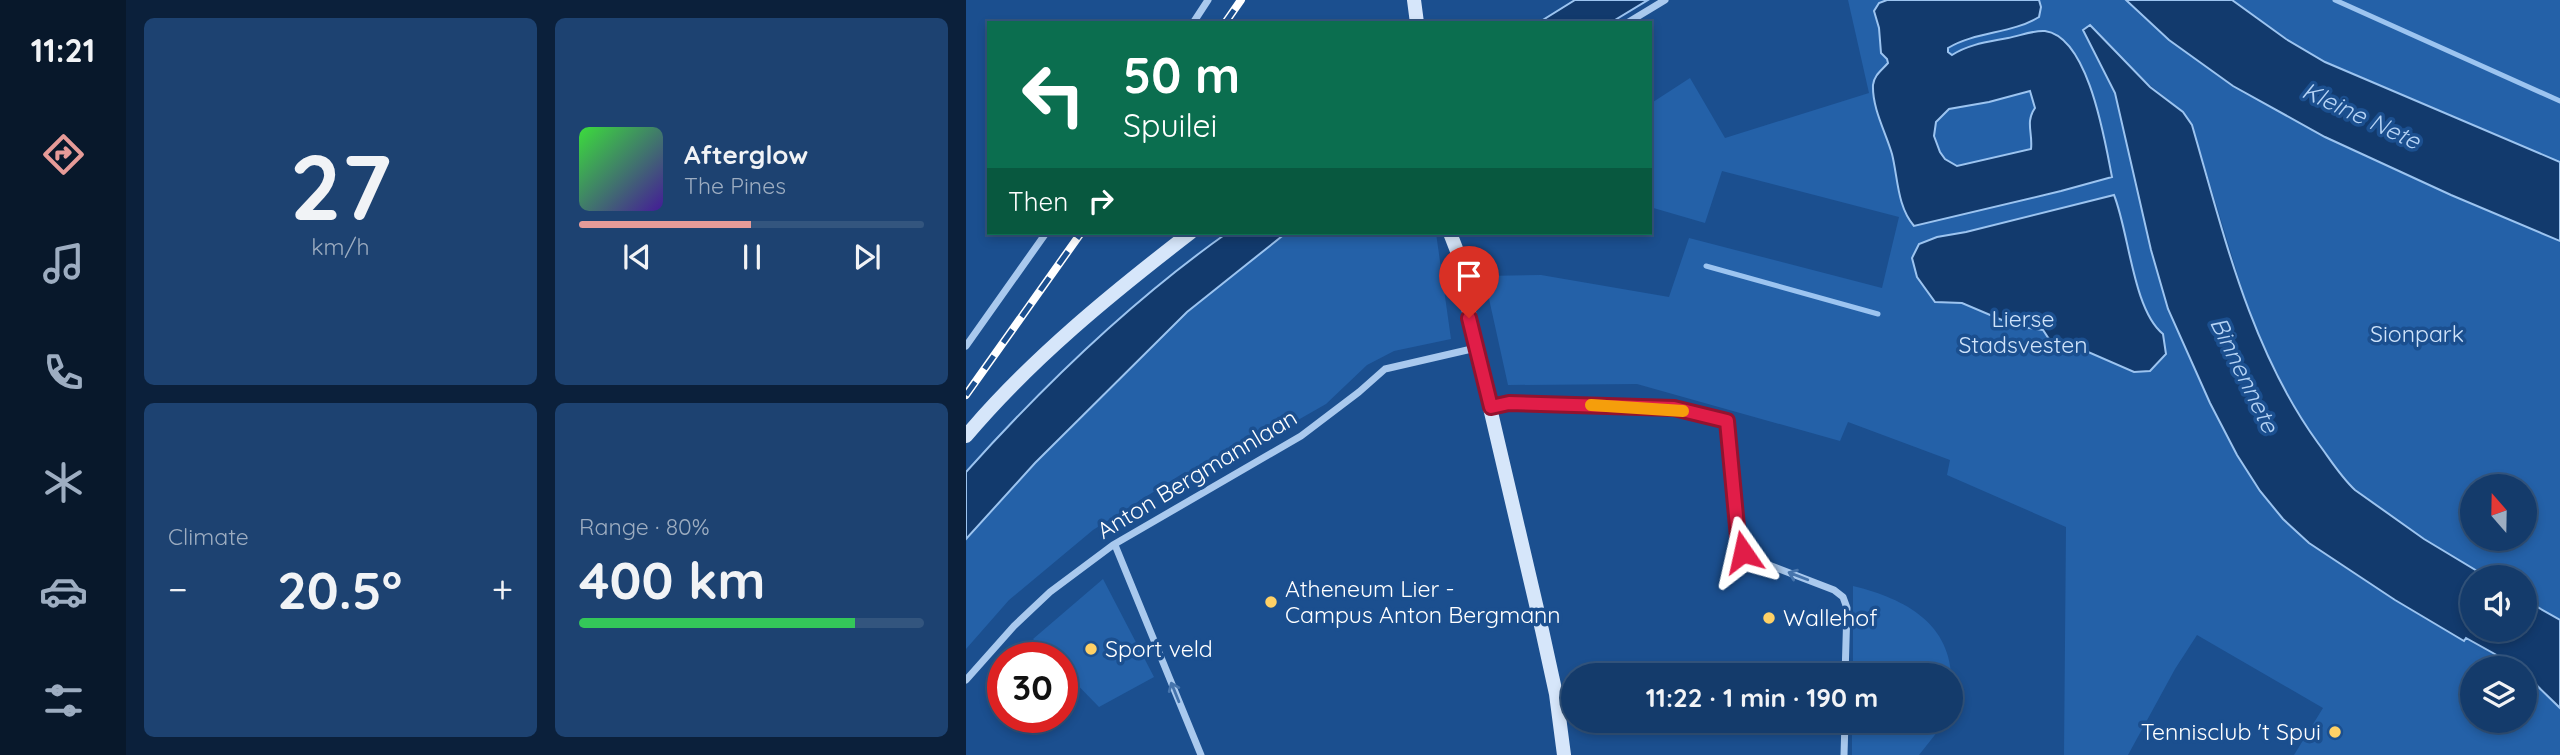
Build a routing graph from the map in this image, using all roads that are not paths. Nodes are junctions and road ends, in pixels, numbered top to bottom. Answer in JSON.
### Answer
{"nodes":[{"id":1,"x":1208,"y":0,"type":"edge"},
{"id":2,"x":1414,"y":0,"type":"edge"},
{"id":3,"x":1665,"y":0,"type":"edge"},
{"id":4,"x":1194,"y":21,"type":"edge"},
{"id":5,"x":1417,"y":21,"type":"edge"},
{"id":6,"x":1630,"y":21,"type":"edge"},
{"id":7,"x":1045,"y":235,"type":"edge"},
{"id":8,"x":1188,"y":235,"type":"edge"},
{"id":9,"x":1451,"y":235,"type":"edge"},
{"id":10,"x":966,"y":346,"type":"edge"},
{"id":11,"x":1476,"y":348,"type":"junction"},
{"id":12,"x":1491,"y":407,"type":"junction"},
{"id":13,"x":966,"y":436,"type":"edge"},
{"id":14,"x":1115,"y":545,"type":"junction"},
{"id":15,"x":1845,"y":663,"type":"edge"},
{"id":16,"x":966,"y":680,"type":"edge"},
{"id":17,"x":1845,"y":733,"type":"edge"},
{"id":18,"x":1201,"y":755,"type":"edge"},
{"id":19,"x":1564,"y":755,"type":"edge"},
{"id":20,"x":1844,"y":755,"type":"edge"}],
"edges":[{"from":1,"to":4,"type":"street"},
{"from":2,"to":5,"type":"street"},
{"from":3,"to":6,"type":"street"},
{"from":7,"to":10,"type":"street"},
{"from":8,"to":13,"type":"street"},
{"from":9,"to":11,"type":"street"},
{"from":11,"to":12,"type":"street"},
{"from":11,"to":14,"type":"street","name":"Anton Bergmannlaan"},
{"from":15,"to":12,"type":"street","one_way":true},
{"from":12,"to":19,"type":"street"},
{"from":14,"to":16,"type":"street","name":"Anton Bergmannlaan"},
{"from":18,"to":14,"type":"street","one_way":true},
{"from":17,"to":20,"type":"street"}]}
